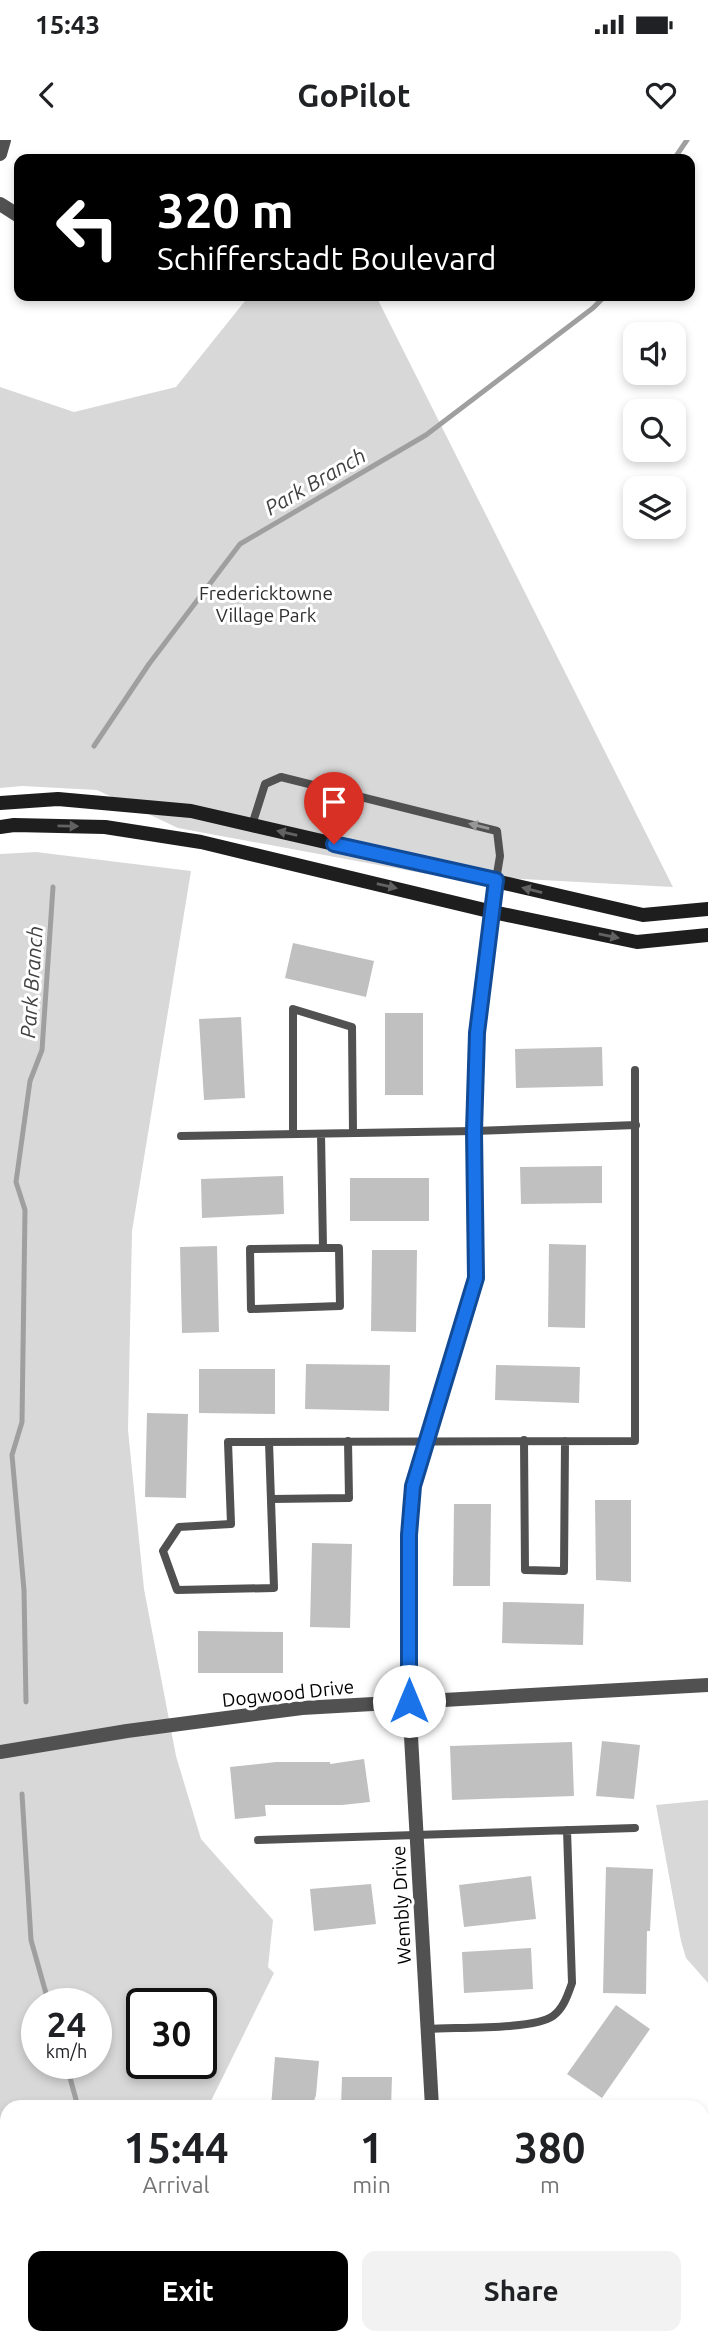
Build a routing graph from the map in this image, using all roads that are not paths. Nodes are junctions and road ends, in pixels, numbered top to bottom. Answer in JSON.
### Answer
{"nodes":[{"id":1,"x":4,"y":140,"type":"edge"},
{"id":2,"x":0,"y":154,"type":"edge"},
{"id":3,"x":0,"y":803,"type":"edge"},
{"id":4,"x":252,"y":825,"type":"junction"},
{"id":5,"x":0,"y":827,"type":"edge"},
{"id":6,"x":496,"y":880,"type":"junction"},
{"id":7,"x":708,"y":909,"type":"edge"},
{"id":8,"x":493,"y":912,"type":"junction"},
{"id":9,"x":708,"y":936,"type":"edge"},
{"id":10,"x":635,"y":1070,"type":"dead end"},
{"id":11,"x":636,"y":1125,"type":"junction"},
{"id":12,"x":474,"y":1131,"type":"junction"},
{"id":13,"x":354,"y":1133,"type":"junction"},
{"id":14,"x":293,"y":1134,"type":"junction"},
{"id":15,"x":321,"y":1134,"type":"junction"},
{"id":16,"x":181,"y":1136,"type":"dead end"},
{"id":17,"x":323,"y":1248,"type":"junction"},
{"id":18,"x":427,"y":1440,"type":"junction"},
{"id":19,"x":524,"y":1440,"type":"junction"},
{"id":20,"x":348,"y":1441,"type":"junction"},
{"id":21,"x":565,"y":1441,"type":"junction"},
{"id":22,"x":270,"y":1442,"type":"junction"},
{"id":23,"x":271,"y":1499,"type":"junction"},
{"id":24,"x":708,"y":1685,"type":"edge"},
{"id":25,"x":409,"y":1701,"type":"junction"},
{"id":26,"x":0,"y":1752,"type":"edge"},
{"id":27,"x":635,"y":1828,"type":"dead end"},
{"id":28,"x":567,"y":1830,"type":"junction"},
{"id":29,"x":416,"y":1834,"type":"junction"},
{"id":30,"x":258,"y":1840,"type":"dead end"},
{"id":31,"x":428,"y":2029,"type":"junction"},
{"id":32,"x":432,"y":2100,"type":"edge"}],
"edges":[{"from":1,"to":2,"type":"street"},
{"from":3,"to":4,"type":"main road"},
{"from":6,"to":4,"type":"main road","one_way":true},
{"from":6,"to":4,"type":"lane","one_way":true},
{"from":5,"to":8,"type":"main road","one_way":true},
{"from":7,"to":6,"type":"main road","one_way":true},
{"from":6,"to":8,"type":"street","name":"Wembly Drive"},
{"from":8,"to":9,"type":"main road","one_way":true},
{"from":8,"to":12,"type":"street","name":"Wembly Drive"},
{"from":10,"to":11,"type":"lane"},
{"from":11,"to":12,"type":"lane"},
{"from":11,"to":21,"type":"lane"},
{"from":12,"to":13,"type":"lane"},
{"from":12,"to":18,"type":"street","name":"Wembly Drive"},
{"from":13,"to":14,"type":"lane"},
{"from":13,"to":15,"type":"lane"},
{"from":14,"to":15,"type":"lane"},
{"from":14,"to":16,"type":"lane"},
{"from":15,"to":17,"type":"lane"},
{"from":17,"to":17,"type":"lane"},
{"from":18,"to":19,"type":"lane"},
{"from":18,"to":20,"type":"lane"},
{"from":18,"to":25,"type":"street","name":"Wembly Drive"},
{"from":19,"to":21,"type":"lane"},
{"from":19,"to":21,"type":"lane"},
{"from":20,"to":22,"type":"lane"},
{"from":20,"to":23,"type":"lane"},
{"from":22,"to":23,"type":"lane"},
{"from":22,"to":23,"type":"lane"},
{"from":24,"to":25,"type":"street","name":"Dogwood Drive"},
{"from":25,"to":26,"type":"street","name":"Dogwood Drive"},
{"from":25,"to":29,"type":"street","name":"Wembly Drive"},
{"from":27,"to":28,"type":"lane"},
{"from":28,"to":29,"type":"lane"},
{"from":28,"to":31,"type":"lane"},
{"from":29,"to":30,"type":"lane"},
{"from":29,"to":31,"type":"street","name":"Wembly Drive"},
{"from":31,"to":32,"type":"street","name":"Wembly Drive"}]}
